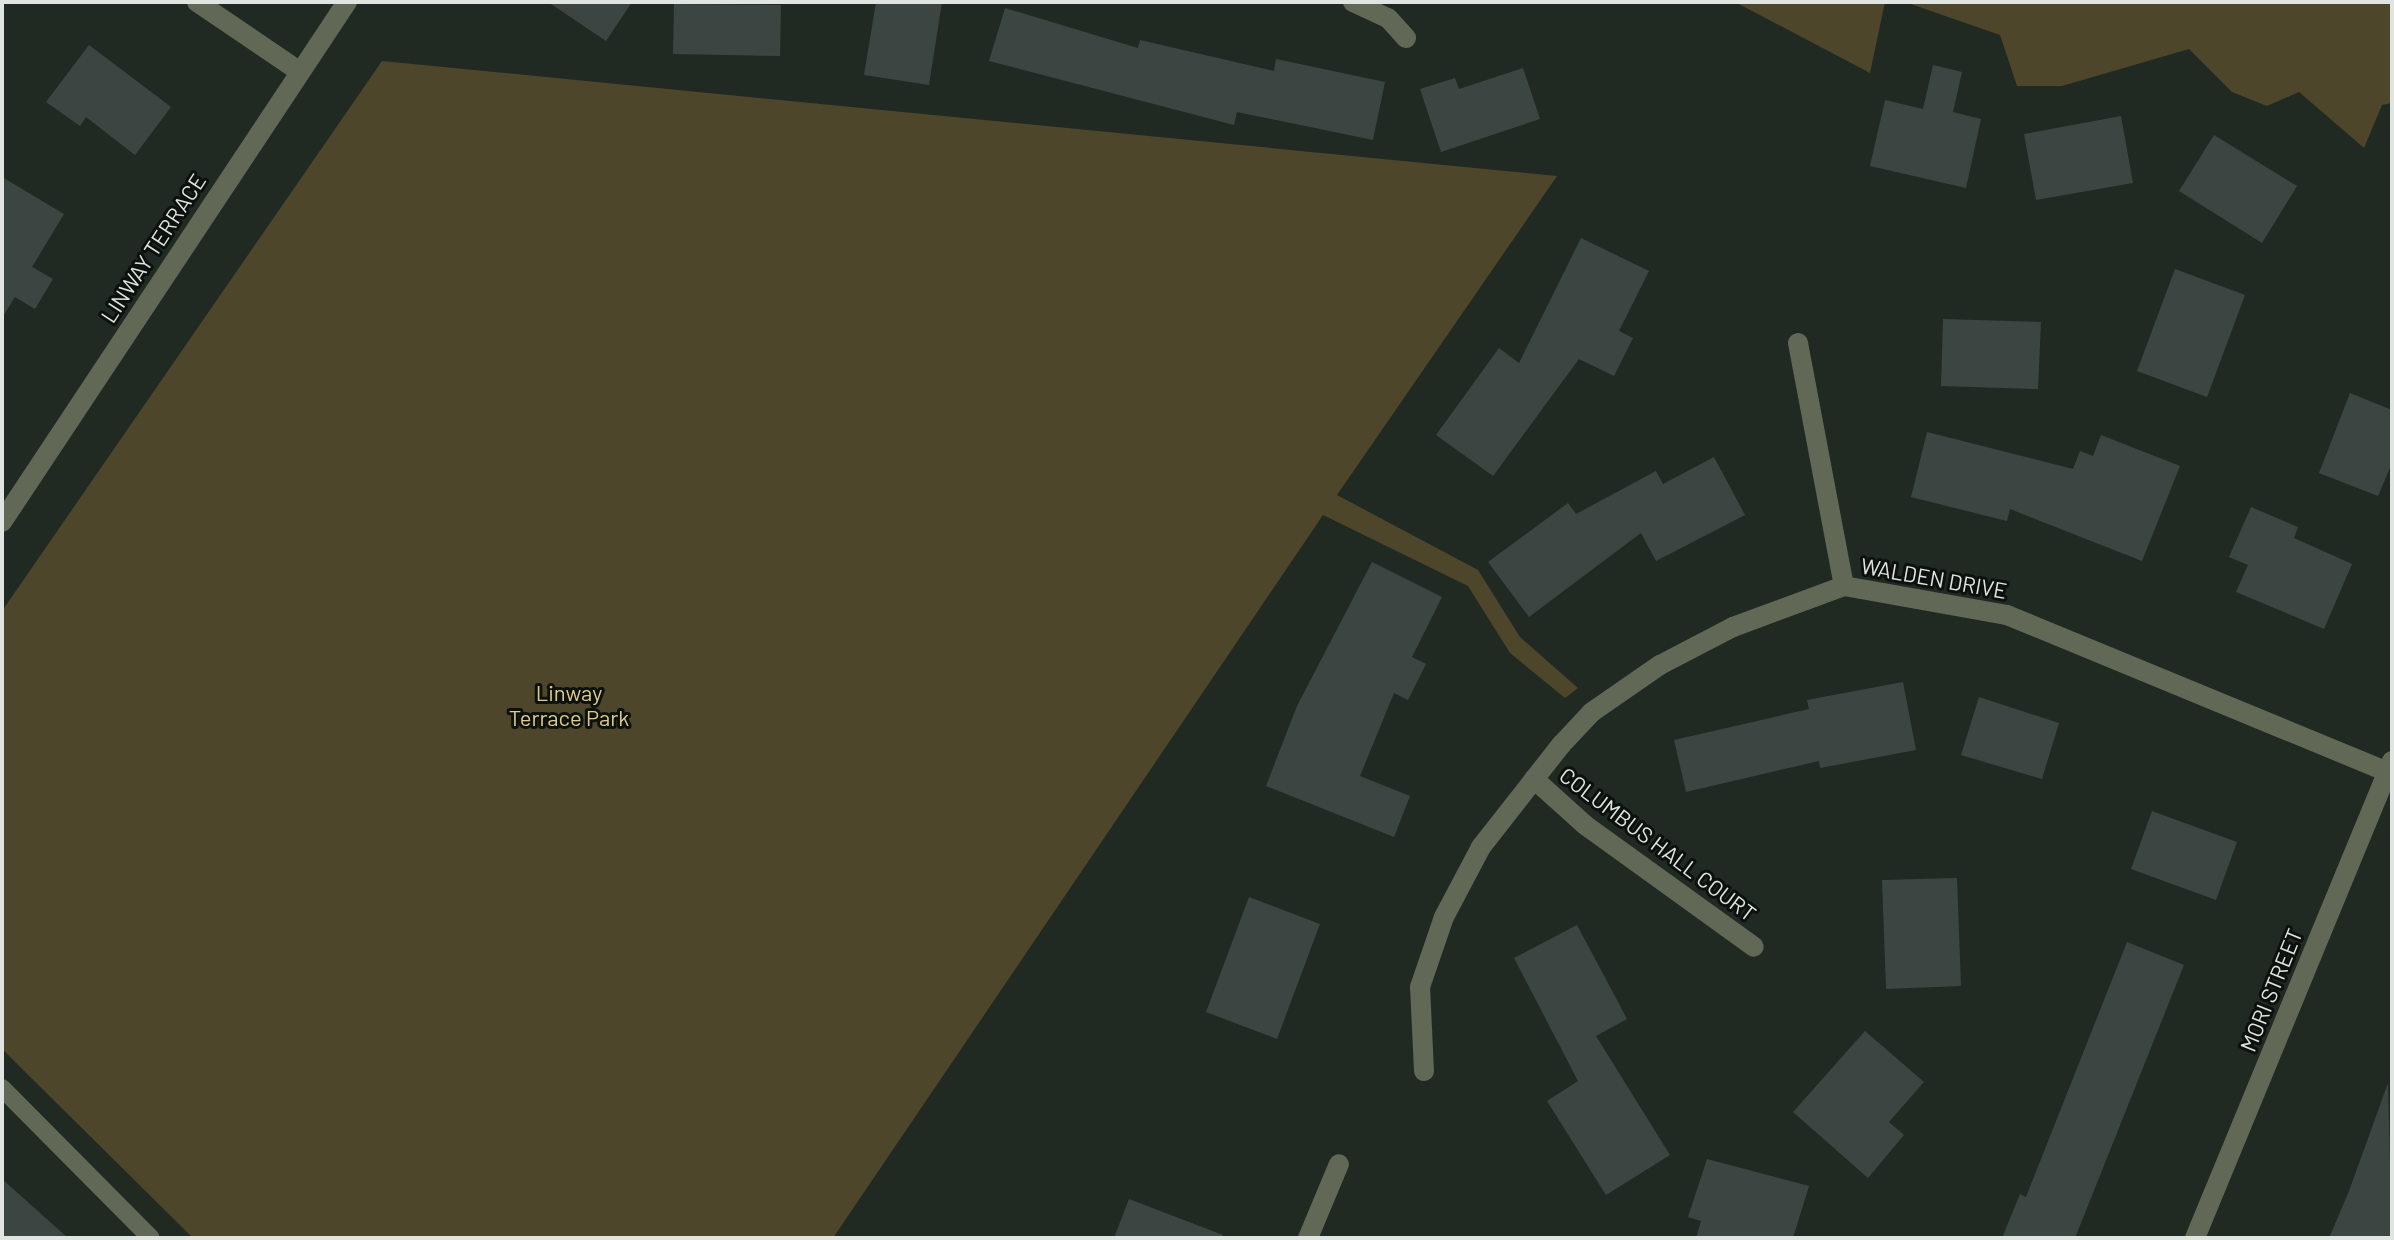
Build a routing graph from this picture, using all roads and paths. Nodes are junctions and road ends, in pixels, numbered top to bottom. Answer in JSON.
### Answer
{"nodes":[{"id":1,"x":197,"y":2,"type":"edge"},
{"id":2,"x":347,"y":2,"type":"edge"},
{"id":3,"x":1353,"y":2,"type":"edge"},
{"id":4,"x":1406,"y":38,"type":"dead end"},
{"id":5,"x":299,"y":71,"type":"junction"},
{"id":6,"x":1798,"y":343,"type":"dead end"},
{"id":7,"x":2,"y":522,"type":"edge"},
{"id":8,"x":1844,"y":586,"type":"junction"},
{"id":9,"x":2390,"y":769,"type":"edge"},
{"id":10,"x":1534,"y":779,"type":"junction"},
{"id":11,"x":1754,"y":947,"type":"dead end"},
{"id":12,"x":1424,"y":1071,"type":"dead end"},
{"id":13,"x":2,"y":1088,"type":"edge"},
{"id":14,"x":1339,"y":1164,"type":"dead end"},
{"id":15,"x":151,"y":1238,"type":"edge"},
{"id":16,"x":1308,"y":1238,"type":"edge"},
{"id":17,"x":2195,"y":1238,"type":"edge"}],
"edges":[{"from":1,"to":5,"type":"street"},
{"from":2,"to":5,"type":"street","name":"LINWAY TERRACE"},
{"from":3,"to":4,"type":"street"},
{"from":5,"to":7,"type":"street","name":"LINWAY TERRACE"},
{"from":6,"to":8,"type":"street"},
{"from":8,"to":9,"type":"street","name":"WALDEN DRIVE"},
{"from":8,"to":10,"type":"street","name":"WALDEN DRIVE"},
{"from":9,"to":17,"type":"street","name":"MORI STREET"},
{"from":10,"to":11,"type":"street","name":"COLUMBUS HALL COURT"},
{"from":10,"to":12,"type":"street","name":"WALDEN DRIVE"},
{"from":13,"to":15,"type":"lane"},
{"from":14,"to":16,"type":"street"}]}
